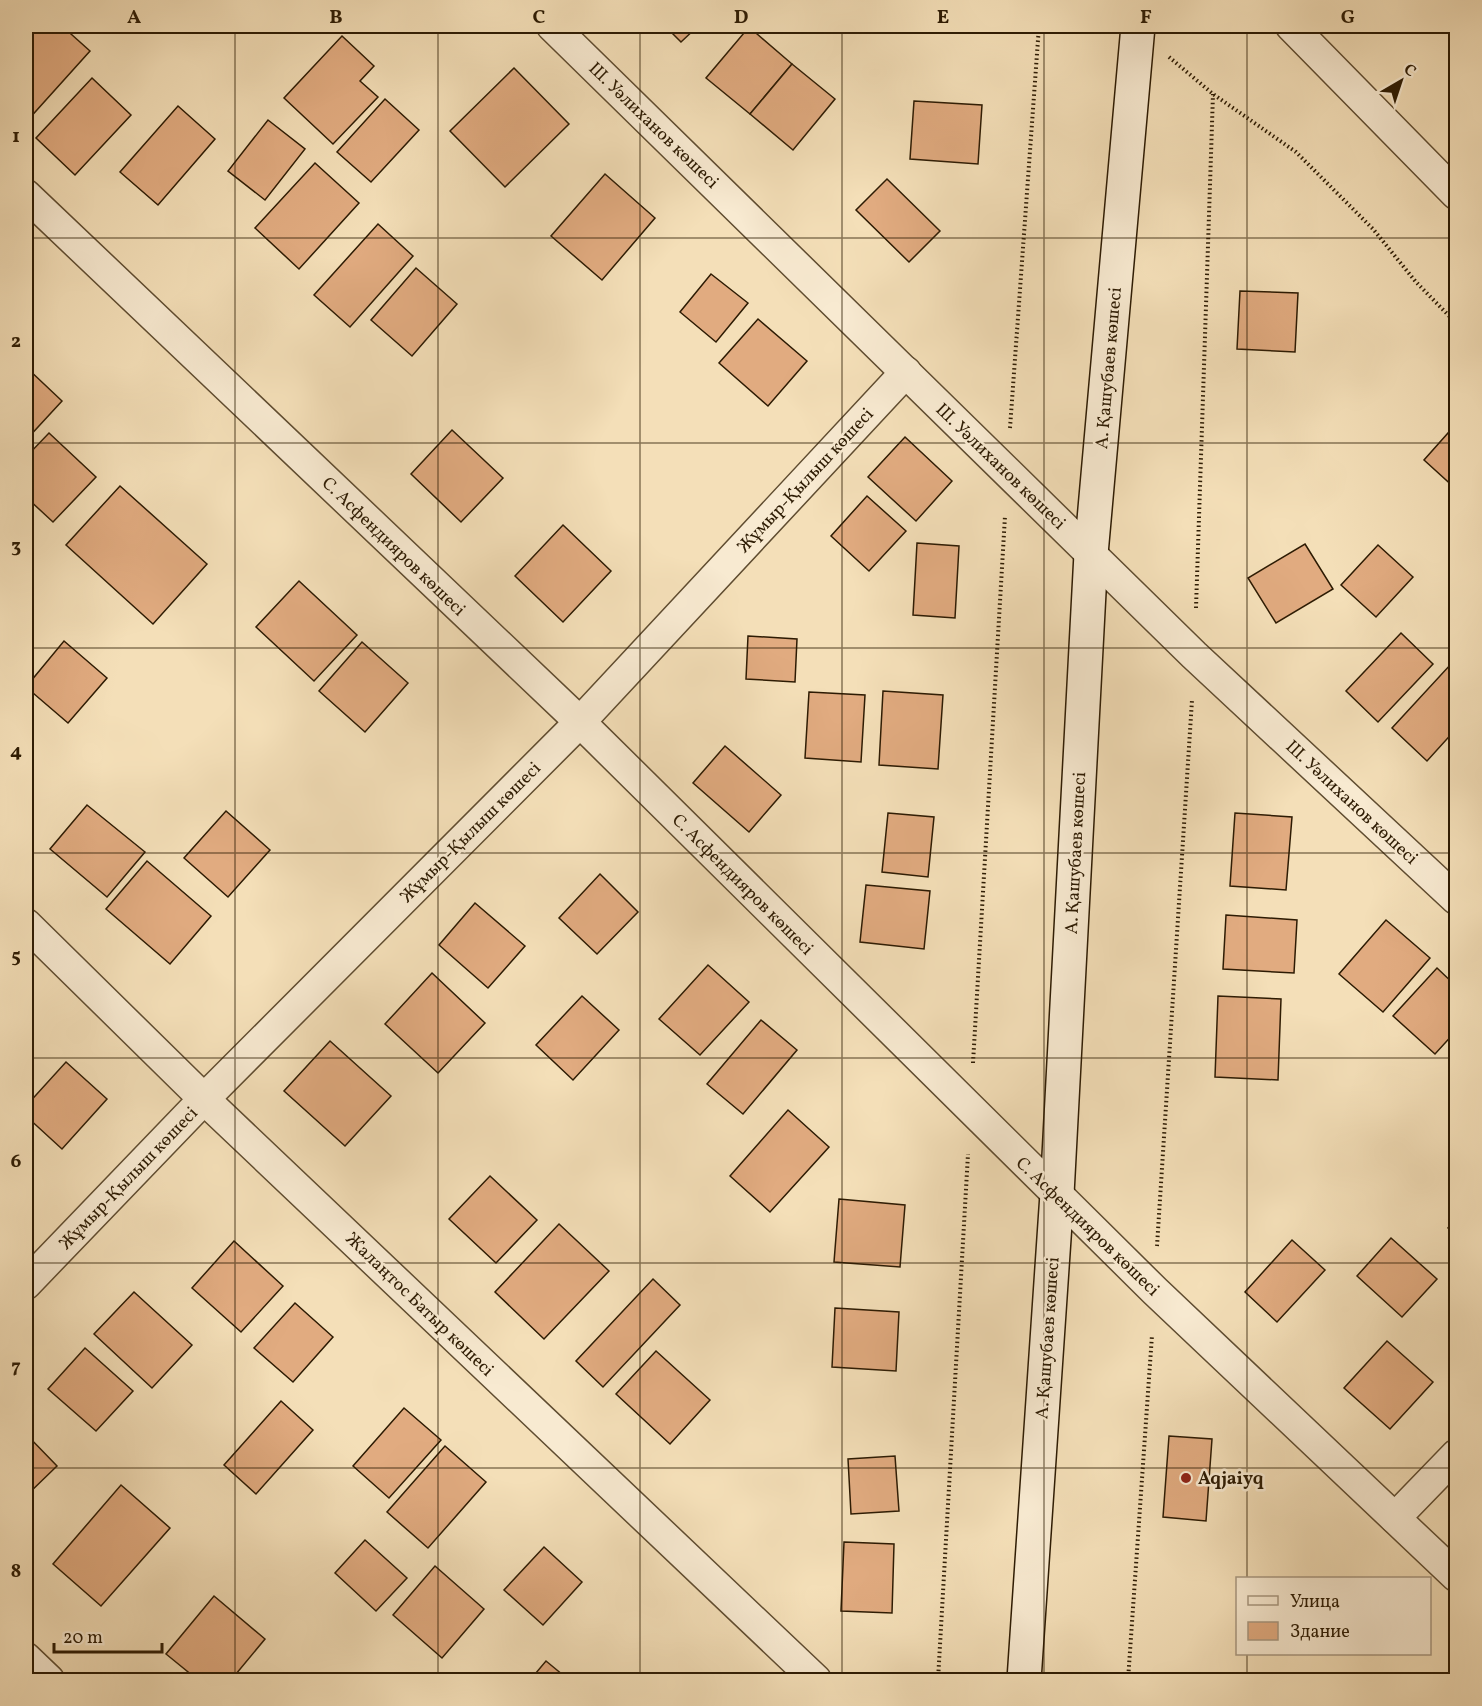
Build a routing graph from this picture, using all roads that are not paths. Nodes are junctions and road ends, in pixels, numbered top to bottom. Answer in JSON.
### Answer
{"nodes":[{"id":1,"x":552,"y":26,"type":"edge"},
{"id":2,"x":1291,"y":26,"type":"edge"},
{"id":3,"x":1138,"y":28,"type":"edge"},
{"id":4,"x":1456,"y":194,"type":"edge"},
{"id":5,"x":26,"y":195,"type":"edge"},
{"id":6,"x":906,"y":372,"type":"junction"},
{"id":7,"x":1091,"y":554,"type":"junction"},
{"id":8,"x":580,"y":722,"type":"junction"},
{"id":9,"x":1456,"y":899,"type":"edge"},
{"id":10,"x":26,"y":924,"type":"edge"},
{"id":11,"x":204,"y":1099,"type":"junction"},
{"id":12,"x":1057,"y":1194,"type":"junction"},
{"id":13,"x":26,"y":1284,"type":"edge"},
{"id":14,"x":1456,"y":1455,"type":"edge"},
{"id":15,"x":1395,"y":1518,"type":"junction"},
{"id":16,"x":1456,"y":1576,"type":"edge"},
{"id":17,"x":26,"y":1658,"type":"edge"},
{"id":18,"x":49,"y":1680,"type":"edge"},
{"id":19,"x":816,"y":1680,"type":"edge"},
{"id":20,"x":1024,"y":1680,"type":"edge"}],
"edges":[{"from":1,"to":6,"type":"street","name":"Ш. Уәлиханов көшесі"},
{"from":2,"to":4,"type":"street"},
{"from":3,"to":7,"type":"street","name":"А. Қашубаев көшесі"},
{"from":5,"to":8,"type":"street","name":"С. Асфендияров көшесі"},
{"from":6,"to":7,"type":"street","name":"Ш. Уәлиханов көшесі"},
{"from":6,"to":8,"type":"street","name":"Жұмыр-Қылыш көшесі"},
{"from":7,"to":9,"type":"street","name":"Ш. Уәлиханов көшесі"},
{"from":7,"to":12,"type":"street","name":"А. Қашубаев көшесі"},
{"from":8,"to":11,"type":"street","name":"Жұмыр-Қылыш көшесі"},
{"from":8,"to":12,"type":"street","name":"С. Асфендияров көшесі"},
{"from":10,"to":11,"type":"street","name":"Жалаңтос Батыр көшесі"},
{"from":11,"to":13,"type":"street","name":"Жұмыр-Қылыш көшесі"},
{"from":11,"to":19,"type":"street","name":"Жалаңтос Батыр көшесі"},
{"from":12,"to":15,"type":"street","name":"С. Асфендияров көшесі"},
{"from":12,"to":20,"type":"street","name":"А. Қашубаев көшесі"},
{"from":14,"to":15,"type":"street"},
{"from":15,"to":16,"type":"street","name":"С. Асфендияров көшесі"},
{"from":17,"to":18,"type":"street"}]}
